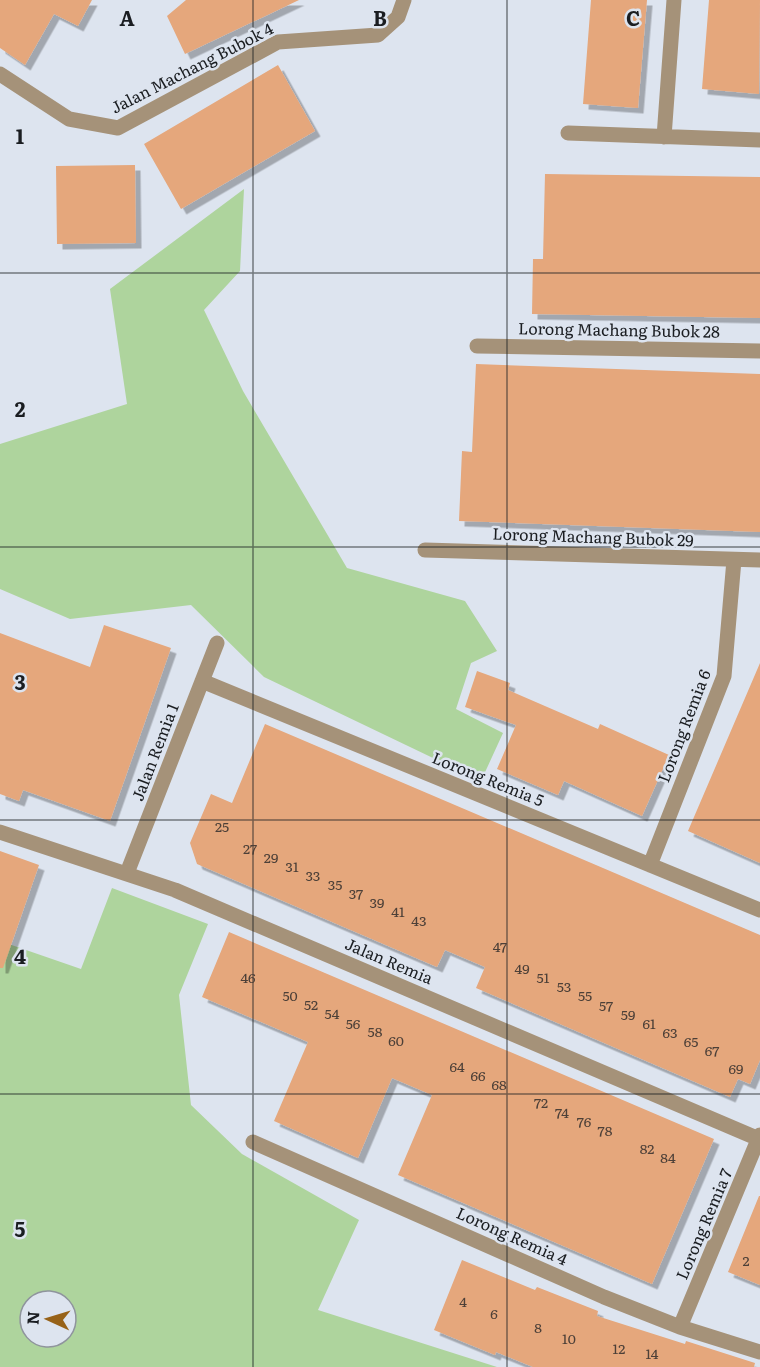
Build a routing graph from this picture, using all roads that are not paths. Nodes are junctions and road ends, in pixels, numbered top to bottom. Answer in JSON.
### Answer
{"nodes":[{"id":1,"x":404,"y":0,"type":"edge"},
{"id":2,"x":674,"y":0,"type":"edge"},
{"id":3,"x":0,"y":74,"type":"edge"},
{"id":4,"x":568,"y":133,"type":"dead end"},
{"id":5,"x":664,"y":137,"type":"junction"},
{"id":6,"x":760,"y":140,"type":"edge"},
{"id":7,"x":477,"y":346,"type":"dead end"},
{"id":8,"x":760,"y":351,"type":"edge"},
{"id":9,"x":425,"y":550,"type":"dead end"},
{"id":10,"x":734,"y":560,"type":"junction"},
{"id":11,"x":760,"y":560,"type":"edge"},
{"id":12,"x":217,"y":643,"type":"dead end"},
{"id":13,"x":202,"y":681,"type":"junction"},
{"id":14,"x":0,"y":832,"type":"edge"},
{"id":15,"x":650,"y":865,"type":"junction"},
{"id":16,"x":126,"y":873,"type":"junction"},
{"id":17,"x":760,"y":910,"type":"edge"},
{"id":18,"x":759,"y":1137,"type":"edge"},
{"id":19,"x":253,"y":1142,"type":"dead end"},
{"id":20,"x":680,"y":1327,"type":"junction"},
{"id":21,"x":760,"y":1352,"type":"edge"}],
"edges":[{"from":1,"to":3,"type":"street","name":"Jalan Machang Bubok 4"},
{"from":2,"to":5,"type":"street"},
{"from":4,"to":5,"type":"street"},
{"from":5,"to":6,"type":"street"},
{"from":7,"to":8,"type":"street","name":"Lorong Machang Bubok 28"},
{"from":9,"to":10,"type":"street","name":"Lorong Machang Bubok 29"},
{"from":10,"to":11,"type":"street","name":"Lorong Machang Bubok 29"},
{"from":10,"to":15,"type":"street","name":"Lorong Remia 6"},
{"from":12,"to":13,"type":"street","name":"Jalan Remia 1"},
{"from":13,"to":15,"type":"street","name":"Lorong Remia 5"},
{"from":13,"to":16,"type":"street","name":"Jalan Remia 1"},
{"from":14,"to":16,"type":"street","name":"Jalan Remia"},
{"from":15,"to":17,"type":"street","name":"Lorong Remia 5"},
{"from":16,"to":18,"type":"street","name":"Jalan Remia"},
{"from":18,"to":20,"type":"street","name":"Lorong Remia 7"},
{"from":19,"to":20,"type":"street","name":"Lorong Remia 4"},
{"from":20,"to":21,"type":"street","name":"Lorong Remia 4"}]}
